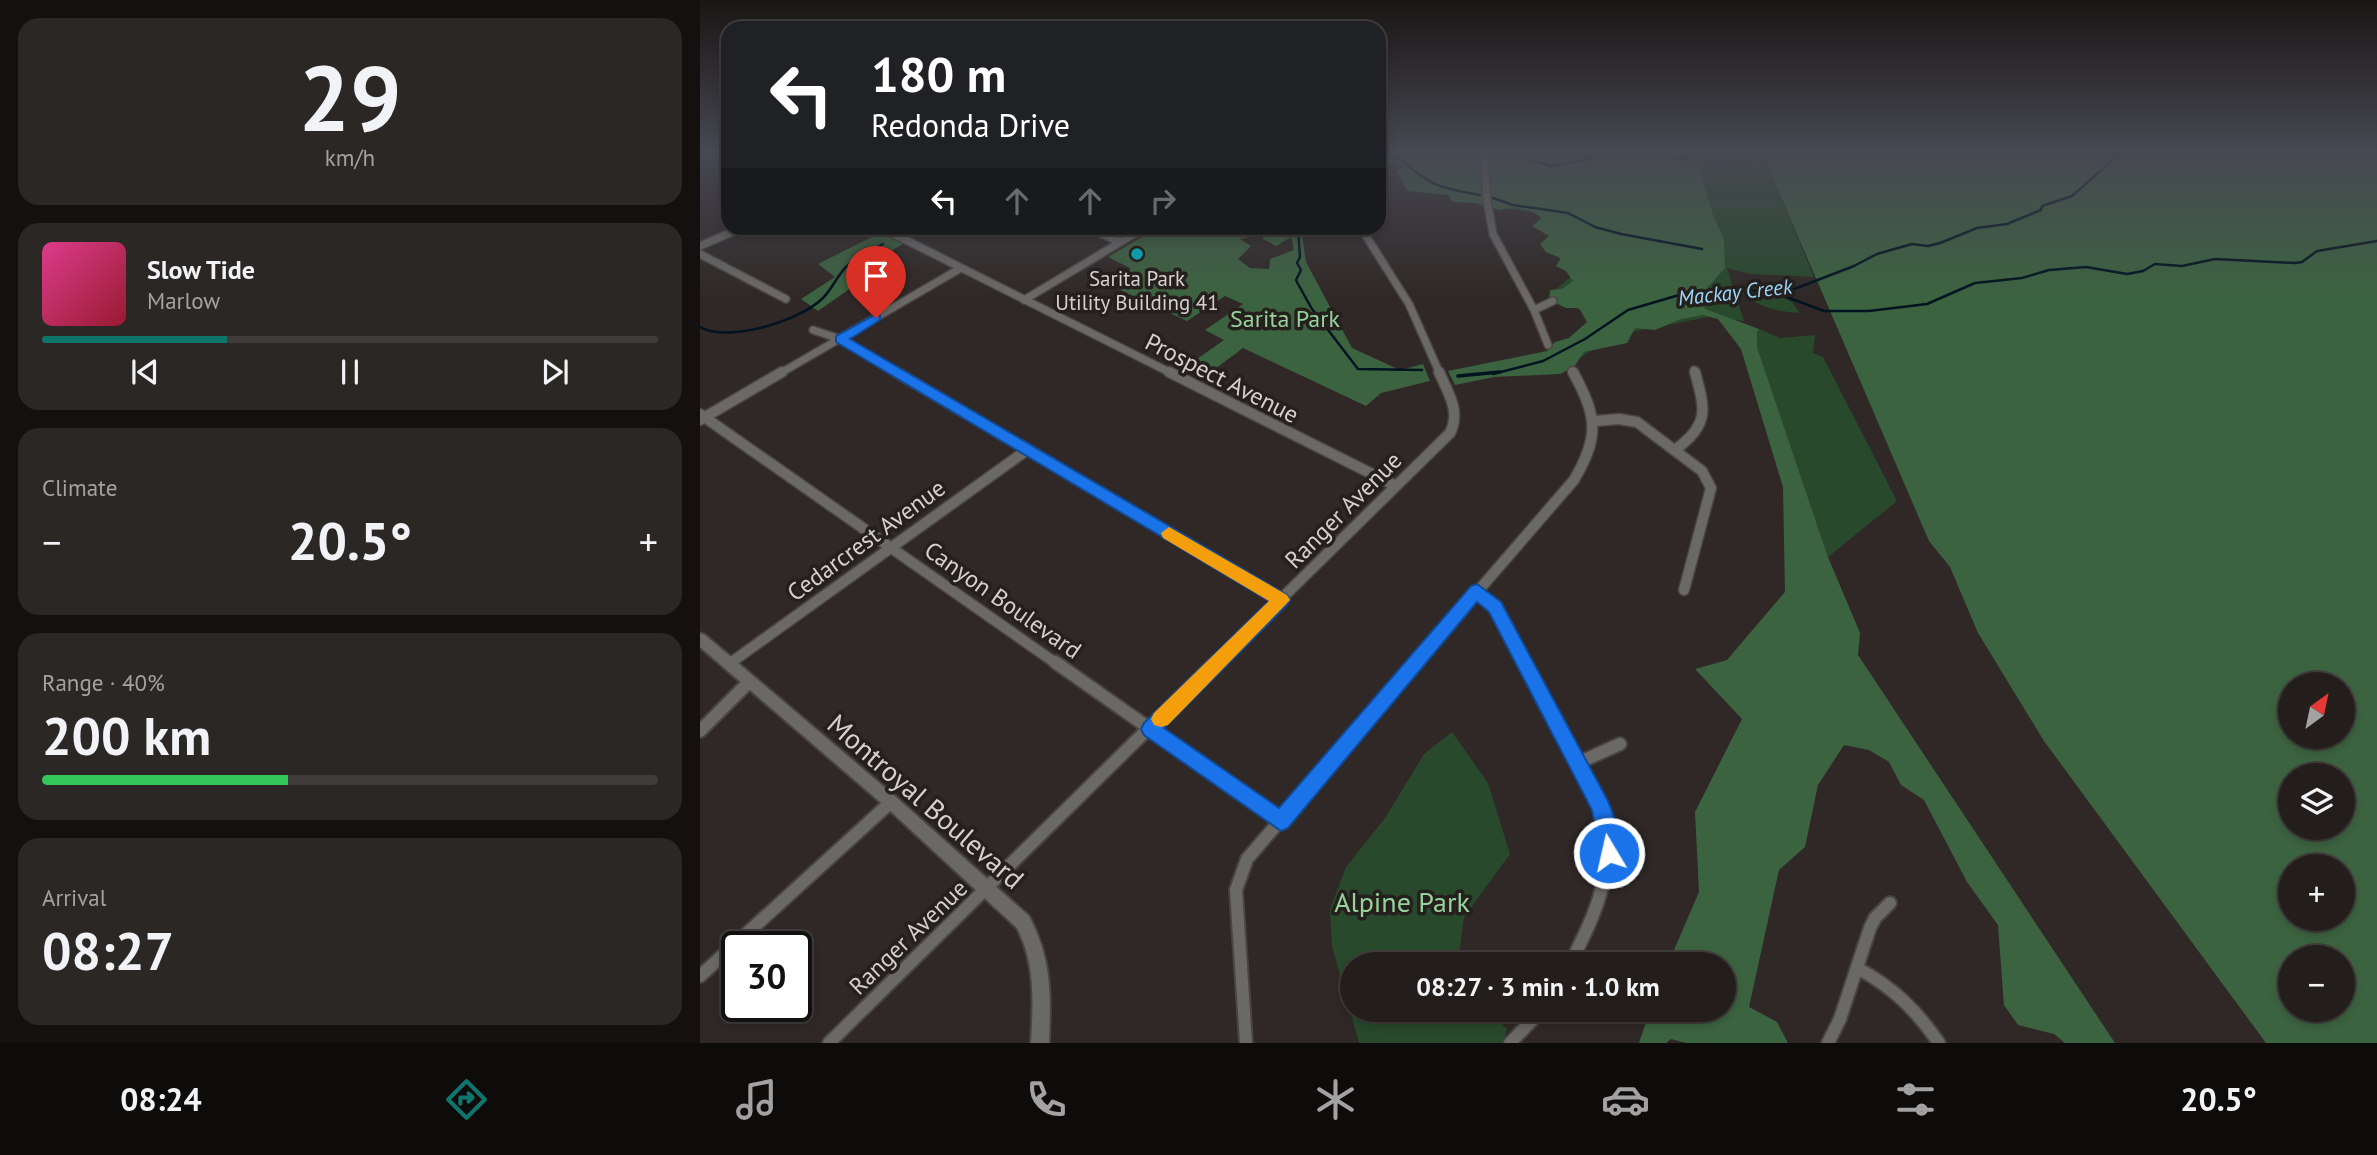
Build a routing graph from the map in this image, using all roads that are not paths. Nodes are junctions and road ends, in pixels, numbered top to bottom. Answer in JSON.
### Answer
{"nodes":[{"id":1,"x":1487,"y":200,"type":"edge"},
{"id":2,"x":725,"y":235,"type":"edge"},
{"id":3,"x":896,"y":235,"type":"edge"},
{"id":4,"x":1104,"y":235,"type":"edge"},
{"id":5,"x":1132,"y":235,"type":"edge"},
{"id":6,"x":1365,"y":235,"type":"edge"},
{"id":7,"x":1120,"y":242,"type":"junction"},
{"id":8,"x":700,"y":246,"type":"edge"},
{"id":9,"x":700,"y":254,"type":"edge"},
{"id":10,"x":961,"y":268,"type":"junction"},
{"id":11,"x":786,"y":299,"type":"dead end"},
{"id":12,"x":1024,"y":299,"type":"junction"},
{"id":13,"x":1553,"y":301,"type":"dead end"},
{"id":14,"x":1534,"y":310,"type":"junction"},
{"id":15,"x":813,"y":330,"type":"dead end"},
{"id":16,"x":841,"y":339,"type":"junction"},
{"id":17,"x":1548,"y":345,"type":"dead end"},
{"id":18,"x":1695,"y":370,"type":"dead end"},
{"id":19,"x":1573,"y":372,"type":"dead end"},
{"id":20,"x":702,"y":417,"type":"edge"},
{"id":21,"x":1595,"y":421,"type":"junction"},
{"id":22,"x":1676,"y":449,"type":"junction"},
{"id":23,"x":1027,"y":450,"type":"junction"},
{"id":24,"x":1396,"y":486,"type":"junction"},
{"id":25,"x":891,"y":548,"type":"junction"},
{"id":26,"x":1477,"y":590,"type":"junction"},
{"id":27,"x":1684,"y":590,"type":"dead end"},
{"id":28,"x":1281,"y":600,"type":"junction"},
{"id":29,"x":700,"y":639,"type":"edge"},
{"id":30,"x":729,"y":664,"type":"junction"},
{"id":31,"x":749,"y":682,"type":"junction"},
{"id":32,"x":1150,"y":729,"type":"junction"},
{"id":33,"x":700,"y":731,"type":"edge"},
{"id":34,"x":1620,"y":744,"type":"dead end"},
{"id":35,"x":1578,"y":763,"type":"junction"},
{"id":36,"x":891,"y":802,"type":"junction"},
{"id":37,"x":1281,"y":821,"type":"junction"},
{"id":38,"x":988,"y":889,"type":"junction"},
{"id":39,"x":1890,"y":903,"type":"dead end"},
{"id":40,"x":1576,"y":952,"type":"edge"},
{"id":41,"x":1857,"y":968,"type":"junction"},
{"id":42,"x":700,"y":976,"type":"edge"},
{"id":43,"x":1530,"y":1022,"type":"edge"},
{"id":44,"x":830,"y":1043,"type":"edge"},
{"id":45,"x":1040,"y":1043,"type":"edge"},
{"id":46,"x":1246,"y":1043,"type":"edge"},
{"id":47,"x":1510,"y":1043,"type":"edge"},
{"id":48,"x":1828,"y":1043,"type":"edge"},
{"id":49,"x":1939,"y":1043,"type":"edge"}],
"edges":[{"from":1,"to":14,"type":"street"},
{"from":2,"to":8,"type":"street"},
{"from":3,"to":10,"type":"street","name":"Prospect Avenue"},
{"from":4,"to":7,"type":"street"},
{"from":5,"to":7,"type":"street"},
{"from":6,"to":24,"type":"street","name":"Ranger Avenue"},
{"from":7,"to":12,"type":"street"},
{"from":9,"to":11,"type":"street"},
{"from":10,"to":12,"type":"street","name":"Prospect Avenue"},
{"from":10,"to":16,"type":"street"},
{"from":12,"to":24,"type":"street","name":"Prospect Avenue"},
{"from":13,"to":14,"type":"street"},
{"from":14,"to":17,"type":"street"},
{"from":15,"to":16,"type":"street"},
{"from":16,"to":20,"type":"street"},
{"from":16,"to":23,"type":"street"},
{"from":18,"to":22,"type":"street"},
{"from":19,"to":21,"type":"street"},
{"from":20,"to":25,"type":"street","name":"Canyon Boulevard"},
{"from":21,"to":22,"type":"street"},
{"from":21,"to":26,"type":"street"},
{"from":22,"to":27,"type":"street"},
{"from":23,"to":25,"type":"street","name":"Cedarcrest Avenue"},
{"from":23,"to":28,"type":"street"},
{"from":24,"to":28,"type":"street","name":"Ranger Avenue"},
{"from":25,"to":30,"type":"street","name":"Cedarcrest Avenue"},
{"from":25,"to":32,"type":"street","name":"Canyon Boulevard"},
{"from":26,"to":35,"type":"street"},
{"from":26,"to":37,"type":"street"},
{"from":28,"to":32,"type":"street","name":"Ranger Avenue"},
{"from":29,"to":30,"type":"street","name":"Montroyal Boulevard"},
{"from":30,"to":31,"type":"street","name":"Montroyal Boulevard"},
{"from":31,"to":33,"type":"street"},
{"from":31,"to":36,"type":"street","name":"Montroyal Boulevard"},
{"from":32,"to":37,"type":"street","name":"Canyon Boulevard"},
{"from":32,"to":38,"type":"street","name":"Ranger Avenue"},
{"from":34,"to":35,"type":"street"},
{"from":35,"to":40,"type":"street"},
{"from":36,"to":38,"type":"street","name":"Montroyal Boulevard"},
{"from":36,"to":42,"type":"street"},
{"from":37,"to":46,"type":"street"},
{"from":38,"to":44,"type":"street","name":"Ranger Avenue"},
{"from":38,"to":45,"type":"street","name":"Montroyal Boulevard"},
{"from":39,"to":41,"type":"street"},
{"from":41,"to":48,"type":"street"},
{"from":41,"to":49,"type":"street"},
{"from":43,"to":47,"type":"street"}]}
